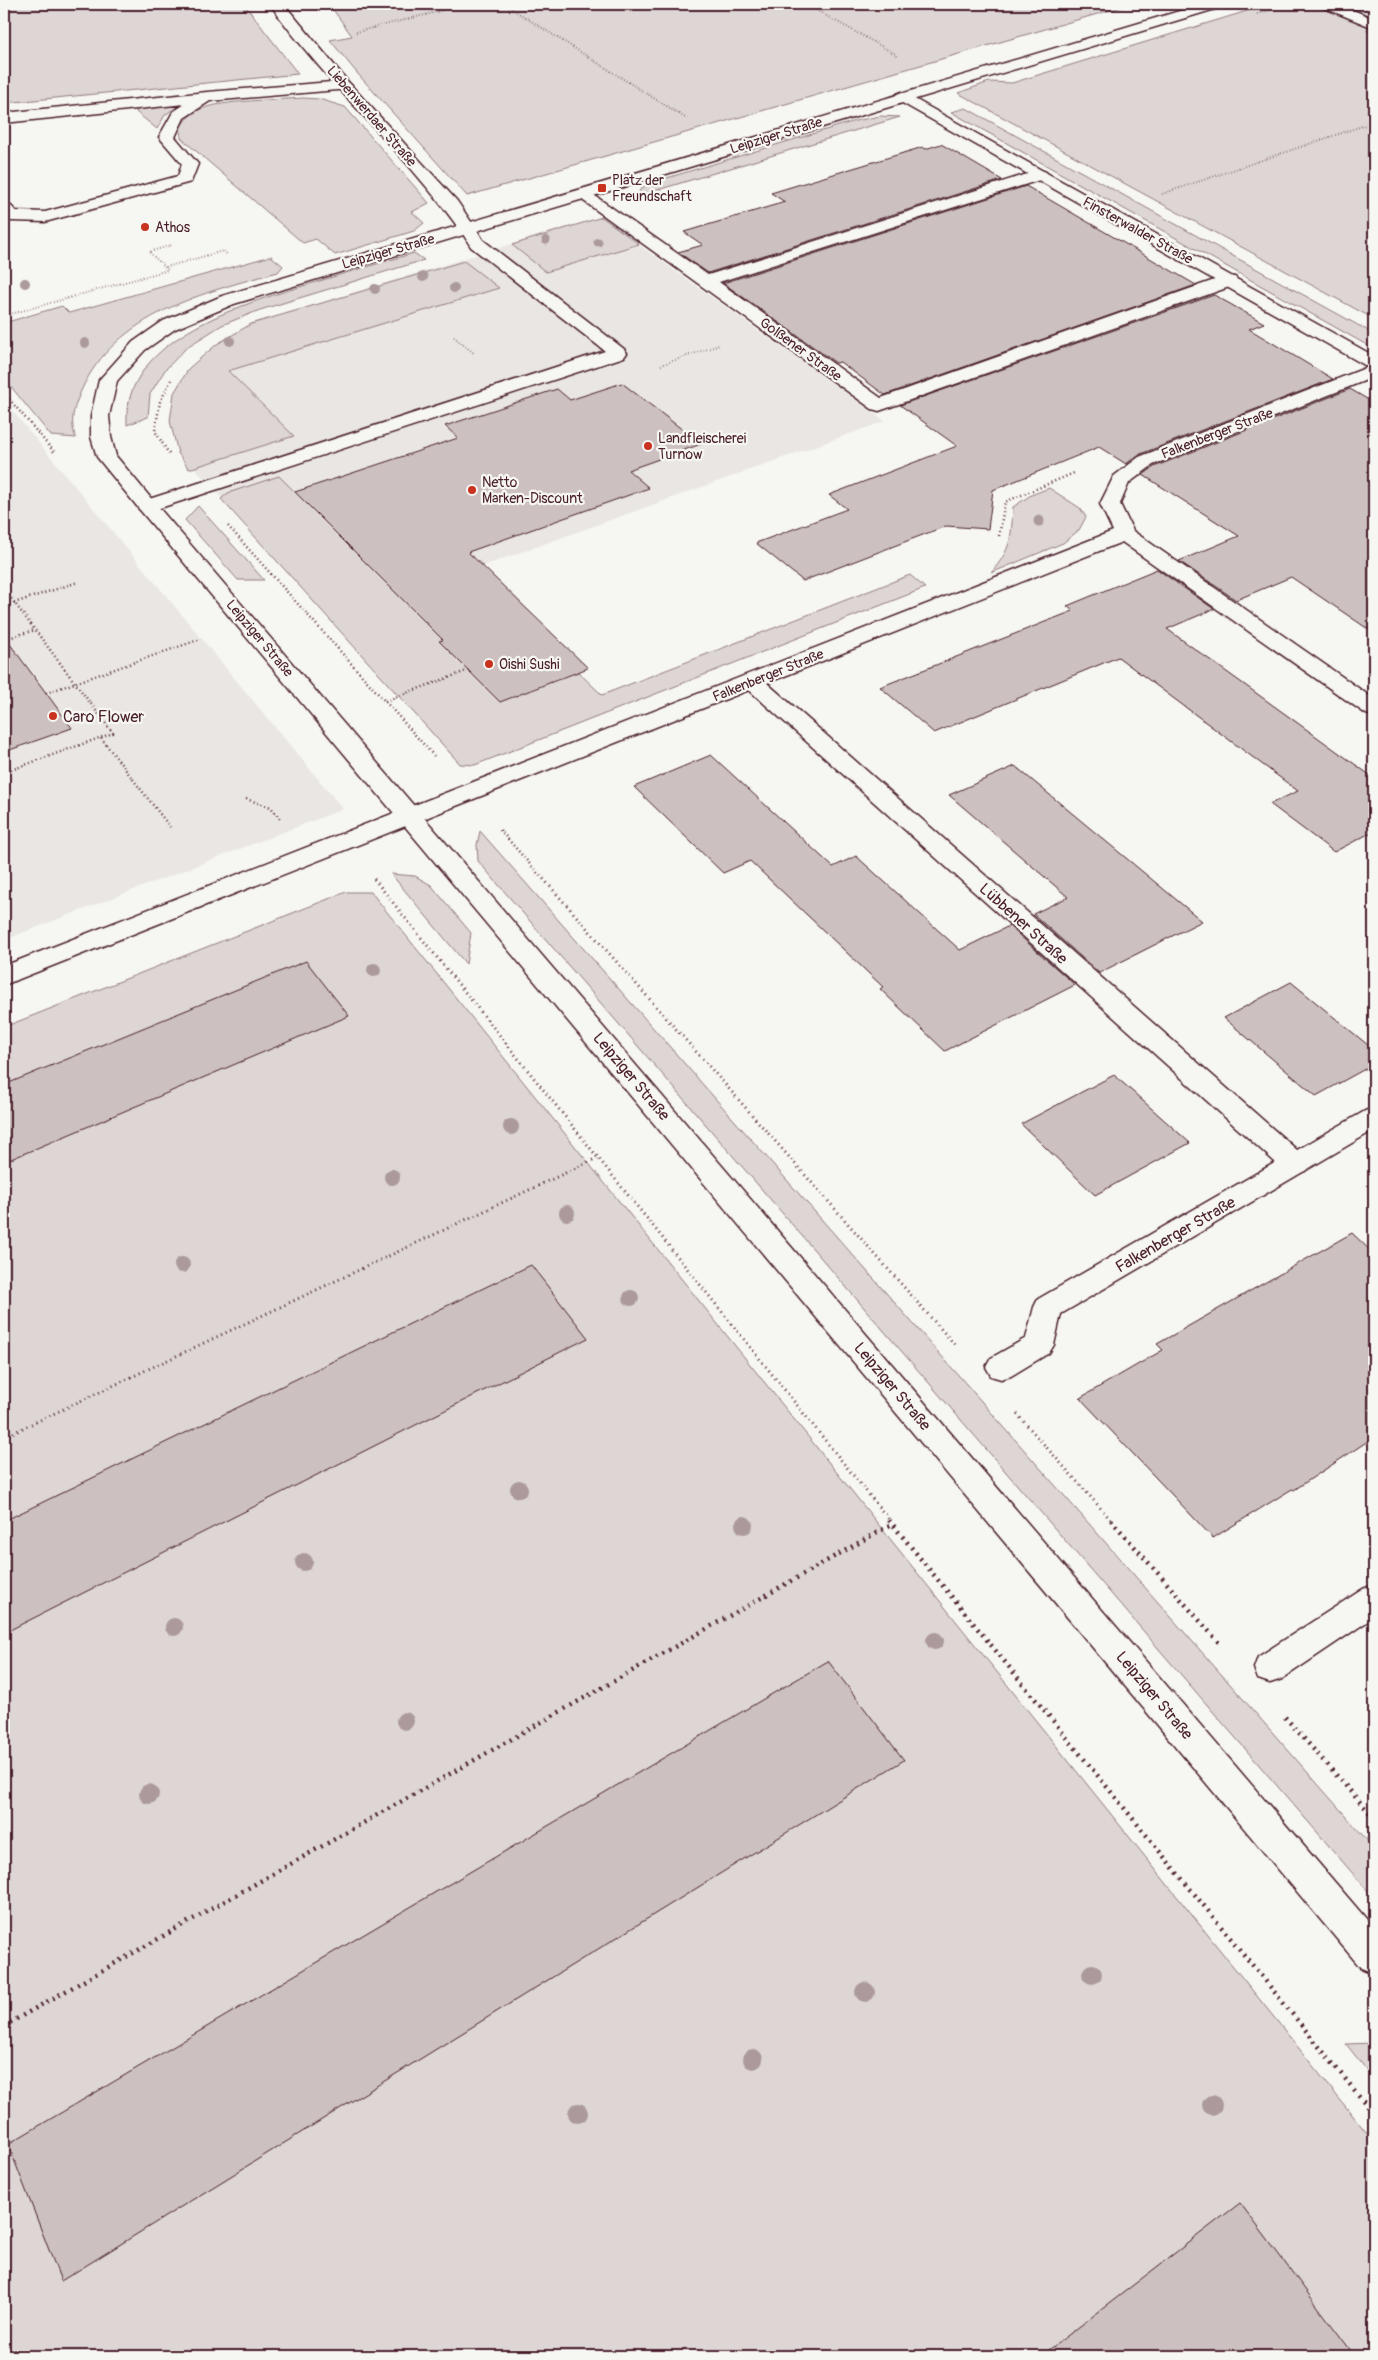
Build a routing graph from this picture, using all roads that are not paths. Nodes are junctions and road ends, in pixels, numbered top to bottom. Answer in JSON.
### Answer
{"nodes":[{"id":1,"x":277,"y":4,"type":"edge"},
{"id":2,"x":1217,"y":4,"type":"edge"},
{"id":3,"x":1327,"y":4,"type":"edge"},
{"id":4,"x":1374,"y":24,"type":"edge"},
{"id":5,"x":344,"y":86,"type":"junction"},
{"id":6,"x":207,"y":97,"type":"junction"},
{"id":7,"x":902,"y":97,"type":"junction"},
{"id":8,"x":4,"y":118,"type":"edge"},
{"id":9,"x":1040,"y":175,"type":"junction"},
{"id":10,"x":582,"y":194,"type":"junction"},
{"id":11,"x":4,"y":209,"type":"edge"},
{"id":12,"x":468,"y":229,"type":"junction"},
{"id":13,"x":706,"y":281,"type":"junction"},
{"id":14,"x":1229,"y":281,"type":"junction"},
{"id":15,"x":1374,"y":363,"type":"edge"},
{"id":16,"x":1374,"y":371,"type":"edge"},
{"id":17,"x":147,"y":506,"type":"junction"},
{"id":18,"x":1124,"y":534,"type":"junction"},
{"id":19,"x":753,"y":682,"type":"junction"},
{"id":20,"x":1374,"y":710,"type":"edge"},
{"id":21,"x":412,"y":816,"type":"junction"},
{"id":22,"x":4,"y":976,"type":"edge"},
{"id":23,"x":1374,"y":1118,"type":"edge"},
{"id":24,"x":1296,"y":1164,"type":"junction"},
{"id":25,"x":1001,"y":1367,"type":"dead end"},
{"id":26,"x":1374,"y":1599,"type":"edge"},
{"id":27,"x":1270,"y":1668,"type":"dead end"},
{"id":28,"x":1374,"y":1955,"type":"edge"}],
"edges":[{"from":1,"to":5,"type":"street","name":"Liebenwerdaer Straße"},
{"from":2,"to":7,"type":"street","name":"Leipziger Straße"},
{"from":3,"to":4,"type":"street"},
{"from":5,"to":6,"type":"street"},
{"from":5,"to":12,"type":"street","name":"Liebenwerdaer Straße"},
{"from":6,"to":8,"type":"street"},
{"from":6,"to":11,"type":"street"},
{"from":7,"to":9,"type":"street","name":"Finsterwalder Straße"},
{"from":7,"to":10,"type":"street","name":"Leipziger Straße"},
{"from":9,"to":13,"type":"street"},
{"from":9,"to":14,"type":"street","name":"Finsterwalder Straße"},
{"from":10,"to":12,"type":"street","name":"Leipziger Straße"},
{"from":10,"to":13,"type":"street"},
{"from":12,"to":17,"type":"street","name":"Leipziger Straße"},
{"from":12,"to":17,"type":"street","name":"Liebenwerdaer Straße"},
{"from":13,"to":14,"type":"street","name":"Golßener Straße"},
{"from":14,"to":15,"type":"street","name":"Finsterwalder Straße"},
{"from":16,"to":18,"type":"street","name":"Falkenberger Straße"},
{"from":17,"to":21,"type":"street","name":"Leipziger Straße"},
{"from":18,"to":19,"type":"street","name":"Falkenberger Straße"},
{"from":18,"to":20,"type":"street","name":"Falkenberger Straße"},
{"from":19,"to":21,"type":"street","name":"Falkenberger Straße"},
{"from":19,"to":24,"type":"street","name":"Lübbener Straße"},
{"from":21,"to":22,"type":"street"},
{"from":21,"to":28,"type":"street","name":"Leipziger Straße"},
{"from":23,"to":24,"type":"street","name":"Falkenberger Straße"},
{"from":24,"to":25,"type":"street","name":"Falkenberger Straße"},
{"from":26,"to":27,"type":"street"}]}
